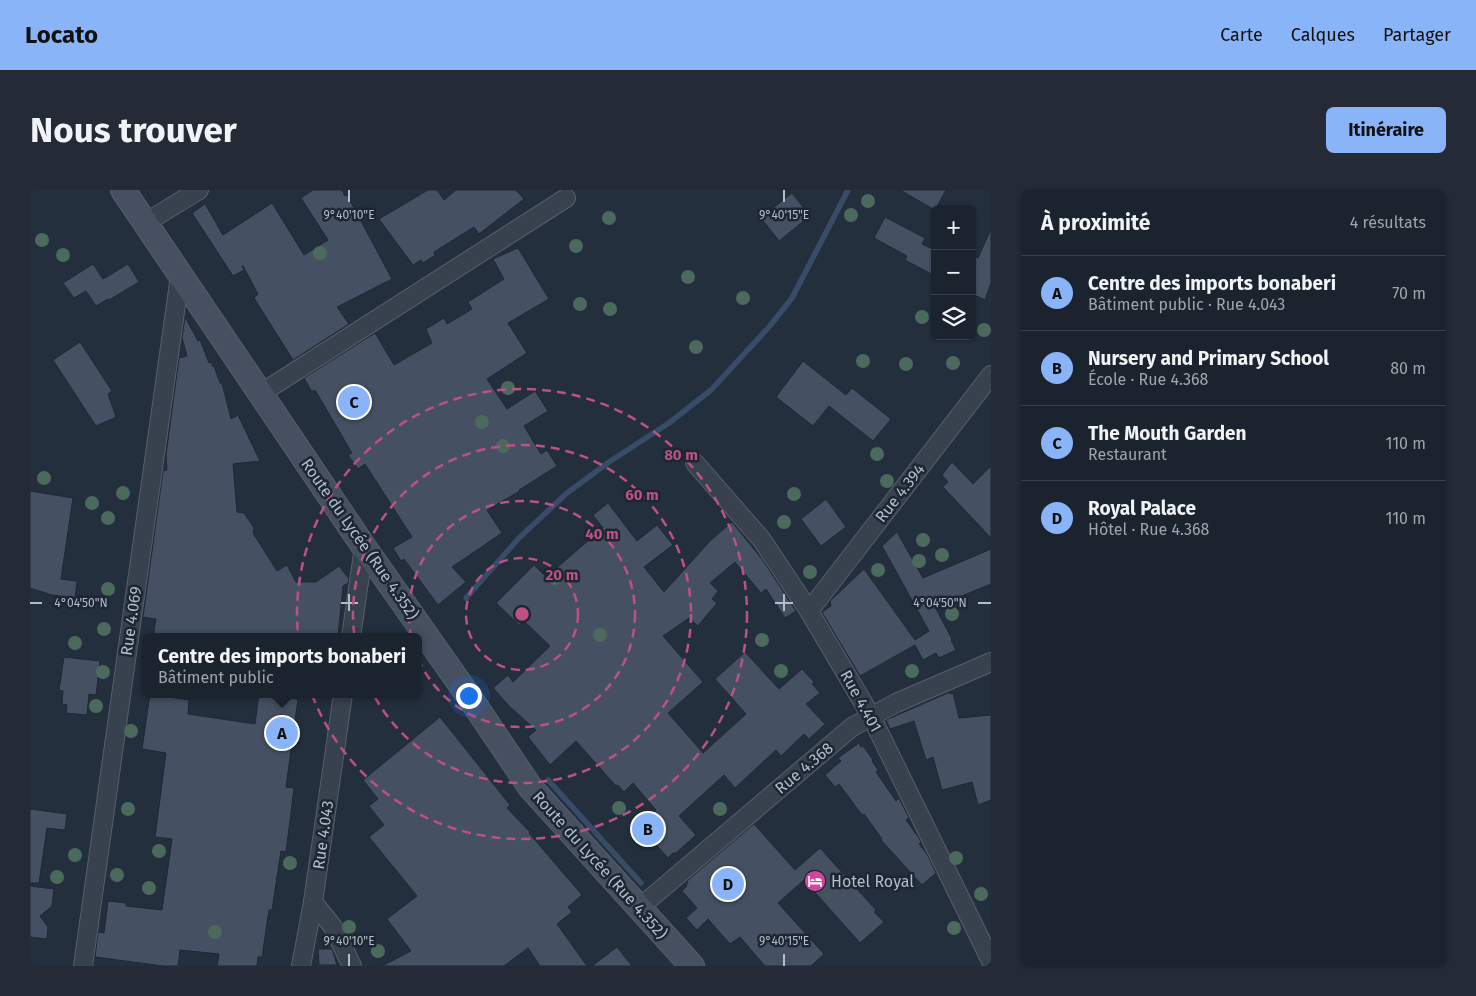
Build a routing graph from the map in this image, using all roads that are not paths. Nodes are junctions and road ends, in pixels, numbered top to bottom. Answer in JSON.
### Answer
{"nodes":[{"id":1,"x":123,"y":190,"type":"edge"},
{"id":2,"x":199,"y":190,"type":"edge"},
{"id":3,"x":566,"y":198,"type":"dead end"},
{"id":4,"x":145,"y":223,"type":"junction"},
{"id":5,"x":180,"y":276,"type":"junction"},
{"id":6,"x":991,"y":375,"type":"edge"},
{"id":7,"x":260,"y":394,"type":"junction"},
{"id":8,"x":695,"y":463,"type":"dead end"},
{"id":9,"x":364,"y":547,"type":"junction"},
{"id":10,"x":809,"y":611,"type":"junction"},
{"id":11,"x":352,"y":633,"type":"edge"},
{"id":12,"x":991,"y":662,"type":"edge"},
{"id":13,"x":342,"y":698,"type":"edge"},
{"id":14,"x":870,"y":716,"type":"junction"},
{"id":15,"x":313,"y":902,"type":"junction"},
{"id":16,"x":639,"y":908,"type":"junction"},
{"id":17,"x":991,"y":961,"type":"edge"},
{"id":18,"x":82,"y":966,"type":"edge"},
{"id":19,"x":301,"y":966,"type":"edge"},
{"id":20,"x":352,"y":966,"type":"edge"},
{"id":21,"x":692,"y":966,"type":"edge"}],
"edges":[{"from":1,"to":4,"type":"main road","name":"Route du Lycée (Rue 4.352)"},
{"from":2,"to":4,"type":"street"},
{"from":3,"to":7,"type":"street"},
{"from":4,"to":5,"type":"main road","name":"Route du Lycée (Rue 4.352)"},
{"from":5,"to":7,"type":"main road","name":"Route du Lycée (Rue 4.352)"},
{"from":5,"to":18,"type":"street","name":"Rue 4.069"},
{"from":6,"to":10,"type":"street","name":"Rue 4.394"},
{"from":7,"to":9,"type":"main road","name":"Route du Lycée (Rue 4.352)"},
{"from":8,"to":10,"type":"street","name":"Rue 4.401"},
{"from":9,"to":11,"type":"street"},
{"from":9,"to":16,"type":"main road","name":"Route du Lycée (Rue 4.352)"},
{"from":10,"to":14,"type":"street","name":"Rue 4.401"},
{"from":12,"to":14,"type":"street","name":"Rue 4.368"},
{"from":13,"to":15,"type":"street","name":"Rue 4.043"},
{"from":14,"to":16,"type":"street","name":"Rue 4.368"},
{"from":14,"to":17,"type":"street","name":"Rue 4.401"},
{"from":15,"to":19,"type":"street","name":"Rue 4.043"},
{"from":15,"to":20,"type":"street"},
{"from":16,"to":21,"type":"main road","name":"Route du Lycée (Rue 4.352)"}]}
